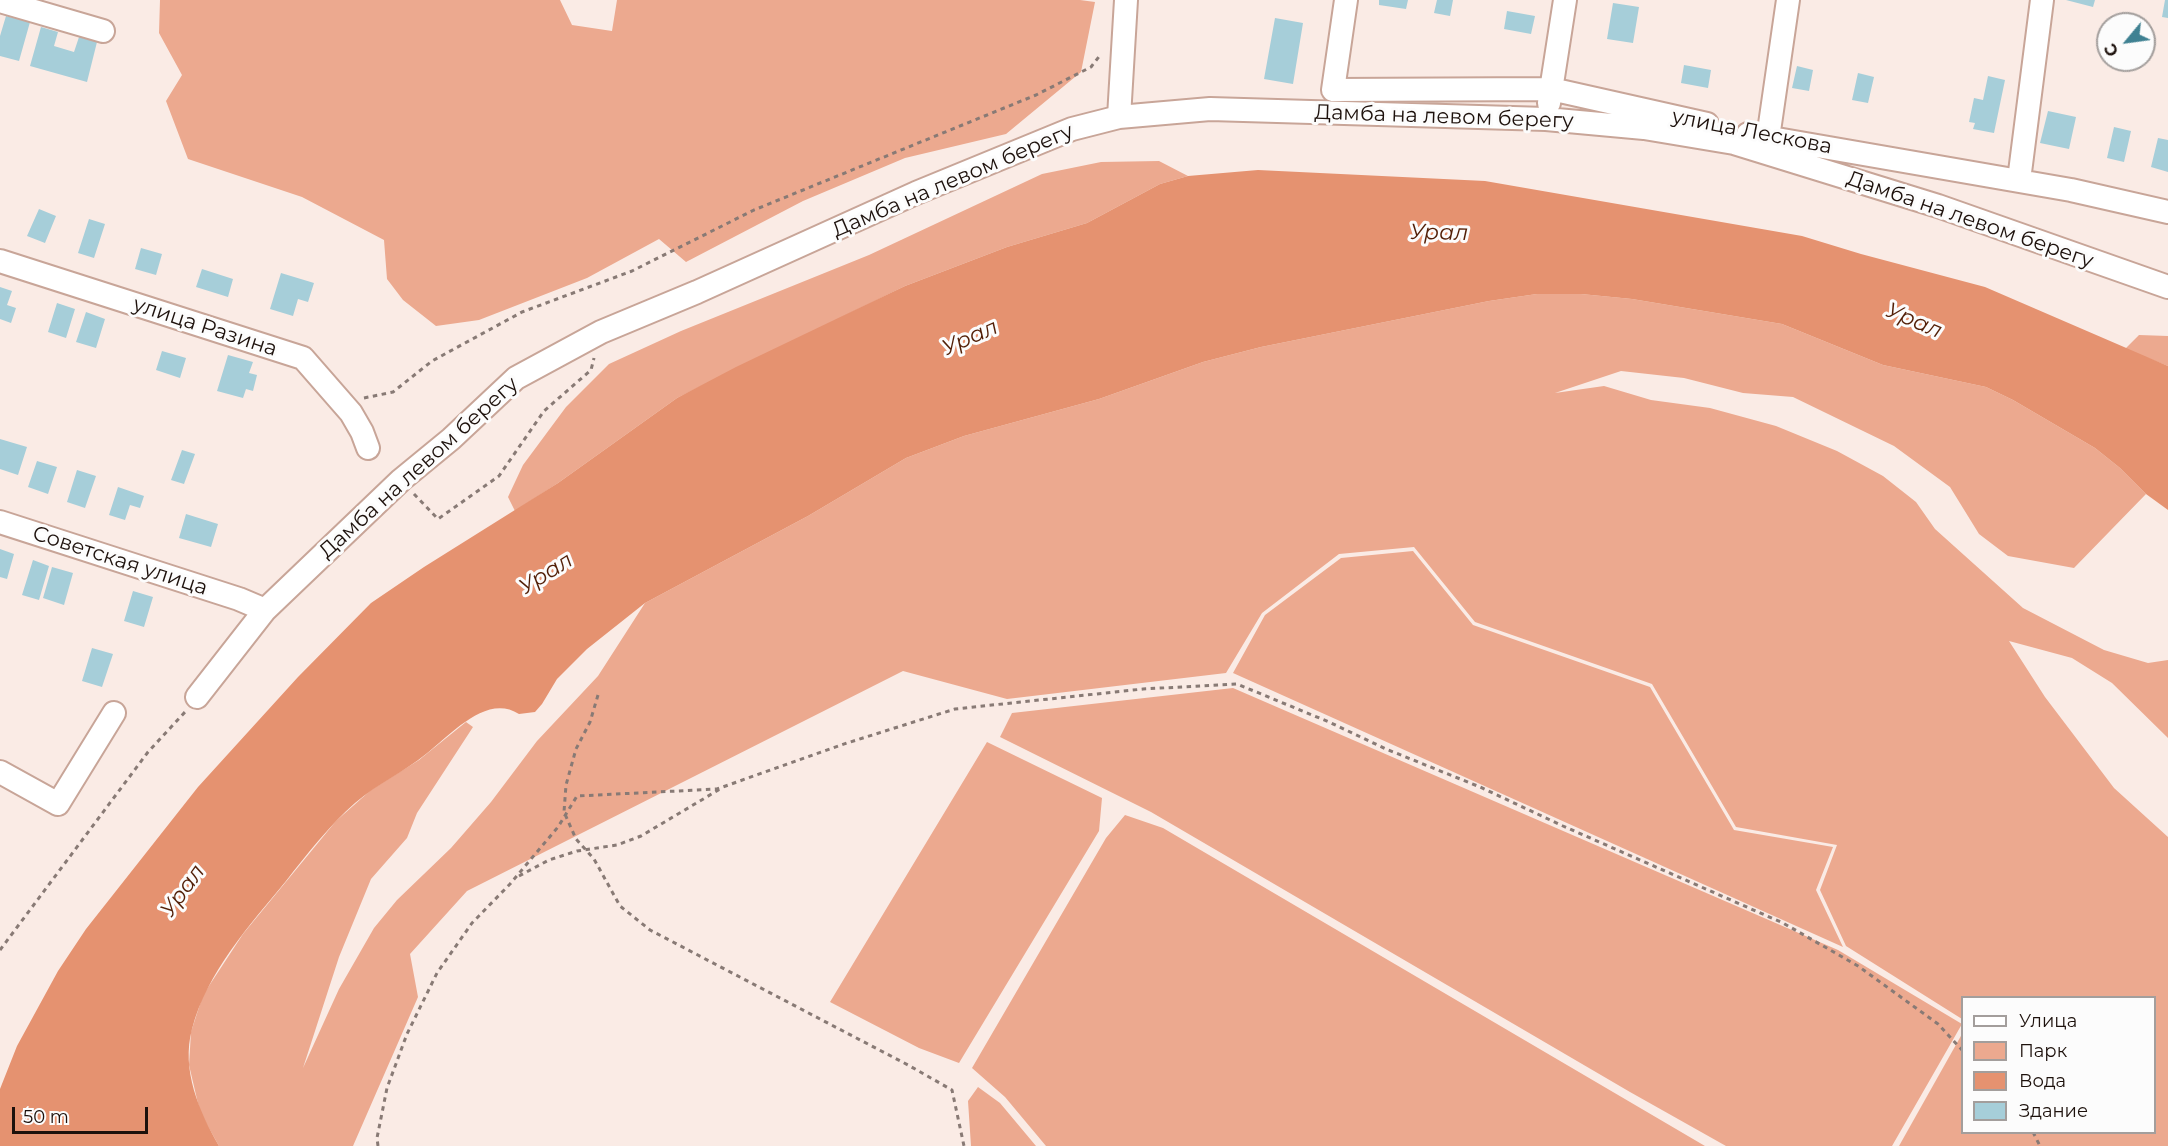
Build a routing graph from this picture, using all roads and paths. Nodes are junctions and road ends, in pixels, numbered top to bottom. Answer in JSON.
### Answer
{"nodes":[{"id":1,"x":1126,"y":0,"type":"edge"},
{"id":2,"x":1346,"y":0,"type":"edge"},
{"id":3,"x":1565,"y":0,"type":"edge"},
{"id":4,"x":1788,"y":0,"type":"edge"},
{"id":5,"x":2042,"y":0,"type":"edge"},
{"id":6,"x":0,"y":1,"type":"edge"},
{"id":7,"x":103,"y":31,"type":"dead end"},
{"id":8,"x":1105,"y":50,"type":"dead end"},
{"id":9,"x":1551,"y":89,"type":"junction"},
{"id":10,"x":1119,"y":117,"type":"junction"},
{"id":11,"x":1546,"y":119,"type":"junction"},
{"id":12,"x":1768,"y":138,"type":"junction"},
{"id":13,"x":2019,"y":180,"type":"junction"},
{"id":14,"x":2168,"y":212,"type":"edge"},
{"id":15,"x":0,"y":261,"type":"edge"},
{"id":16,"x":2168,"y":287,"type":"edge"},
{"id":17,"x":601,"y":332,"type":"junction"},
{"id":18,"x":343,"y":403,"type":"junction"},
{"id":19,"x":368,"y":448,"type":"dead end"},
{"id":20,"x":401,"y":480,"type":"junction"},
{"id":21,"x":0,"y":522,"type":"edge"},
{"id":22,"x":265,"y":610,"type":"junction"},
{"id":23,"x":598,"y":695,"type":"dead end"},
{"id":24,"x":197,"y":697,"type":"joint"},
{"id":25,"x":114,"y":713,"type":"dead end"},
{"id":26,"x":0,"y":772,"type":"edge"},
{"id":27,"x":726,"y":786,"type":"junction"},
{"id":28,"x":566,"y":816,"type":"junction"},
{"id":29,"x":586,"y":850,"type":"junction"},
{"id":30,"x":515,"y":878,"type":"junction"},
{"id":31,"x":0,"y":950,"type":"edge"},
{"id":32,"x":1961,"y":1049,"type":"edge"},
{"id":33,"x":378,"y":1146,"type":"edge"},
{"id":34,"x":964,"y":1146,"type":"edge"}],
"edges":[{"from":1,"to":10,"type":"street"},
{"from":2,"to":9,"type":"street","name":"улица Лескова"},
{"from":3,"to":9,"type":"street"},
{"from":4,"to":12,"type":"street"},
{"from":5,"to":13,"type":"street"},
{"from":6,"to":7,"type":"street"},
{"from":8,"to":18,"type":"path"},
{"from":9,"to":11,"type":"street"},
{"from":9,"to":12,"type":"street","name":"улица Лескова"},
{"from":10,"to":11,"type":"street","name":"Дамба на левом берегу"},
{"from":10,"to":17,"type":"street","name":"Дамба на левом берегу"},
{"from":11,"to":16,"type":"street","name":"Дамба на левом берегу"},
{"from":12,"to":13,"type":"street","name":"улица Лескова"},
{"from":13,"to":14,"type":"street","name":"улица Лескова"},
{"from":15,"to":18,"type":"street","name":"улица Разина"},
{"from":17,"to":20,"type":"street","name":"Дамба на левом берегу"},
{"from":17,"to":20,"type":"path"},
{"from":18,"to":19,"type":"street","name":"улица Разина"},
{"from":20,"to":22,"type":"street","name":"Дамба на левом берегу"},
{"from":21,"to":22,"type":"street","name":"Советская улица"},
{"from":22,"to":24,"type":"street","name":"Дамба на левом берегу"},
{"from":23,"to":28,"type":"path"},
{"from":24,"to":31,"type":"path"},
{"from":25,"to":26,"type":"street"},
{"from":27,"to":28,"type":"path"},
{"from":27,"to":29,"type":"path"},
{"from":27,"to":32,"type":"path"},
{"from":28,"to":29,"type":"path"},
{"from":28,"to":30,"type":"path"},
{"from":29,"to":30,"type":"path"},
{"from":29,"to":34,"type":"path"},
{"from":30,"to":33,"type":"path"}]}
